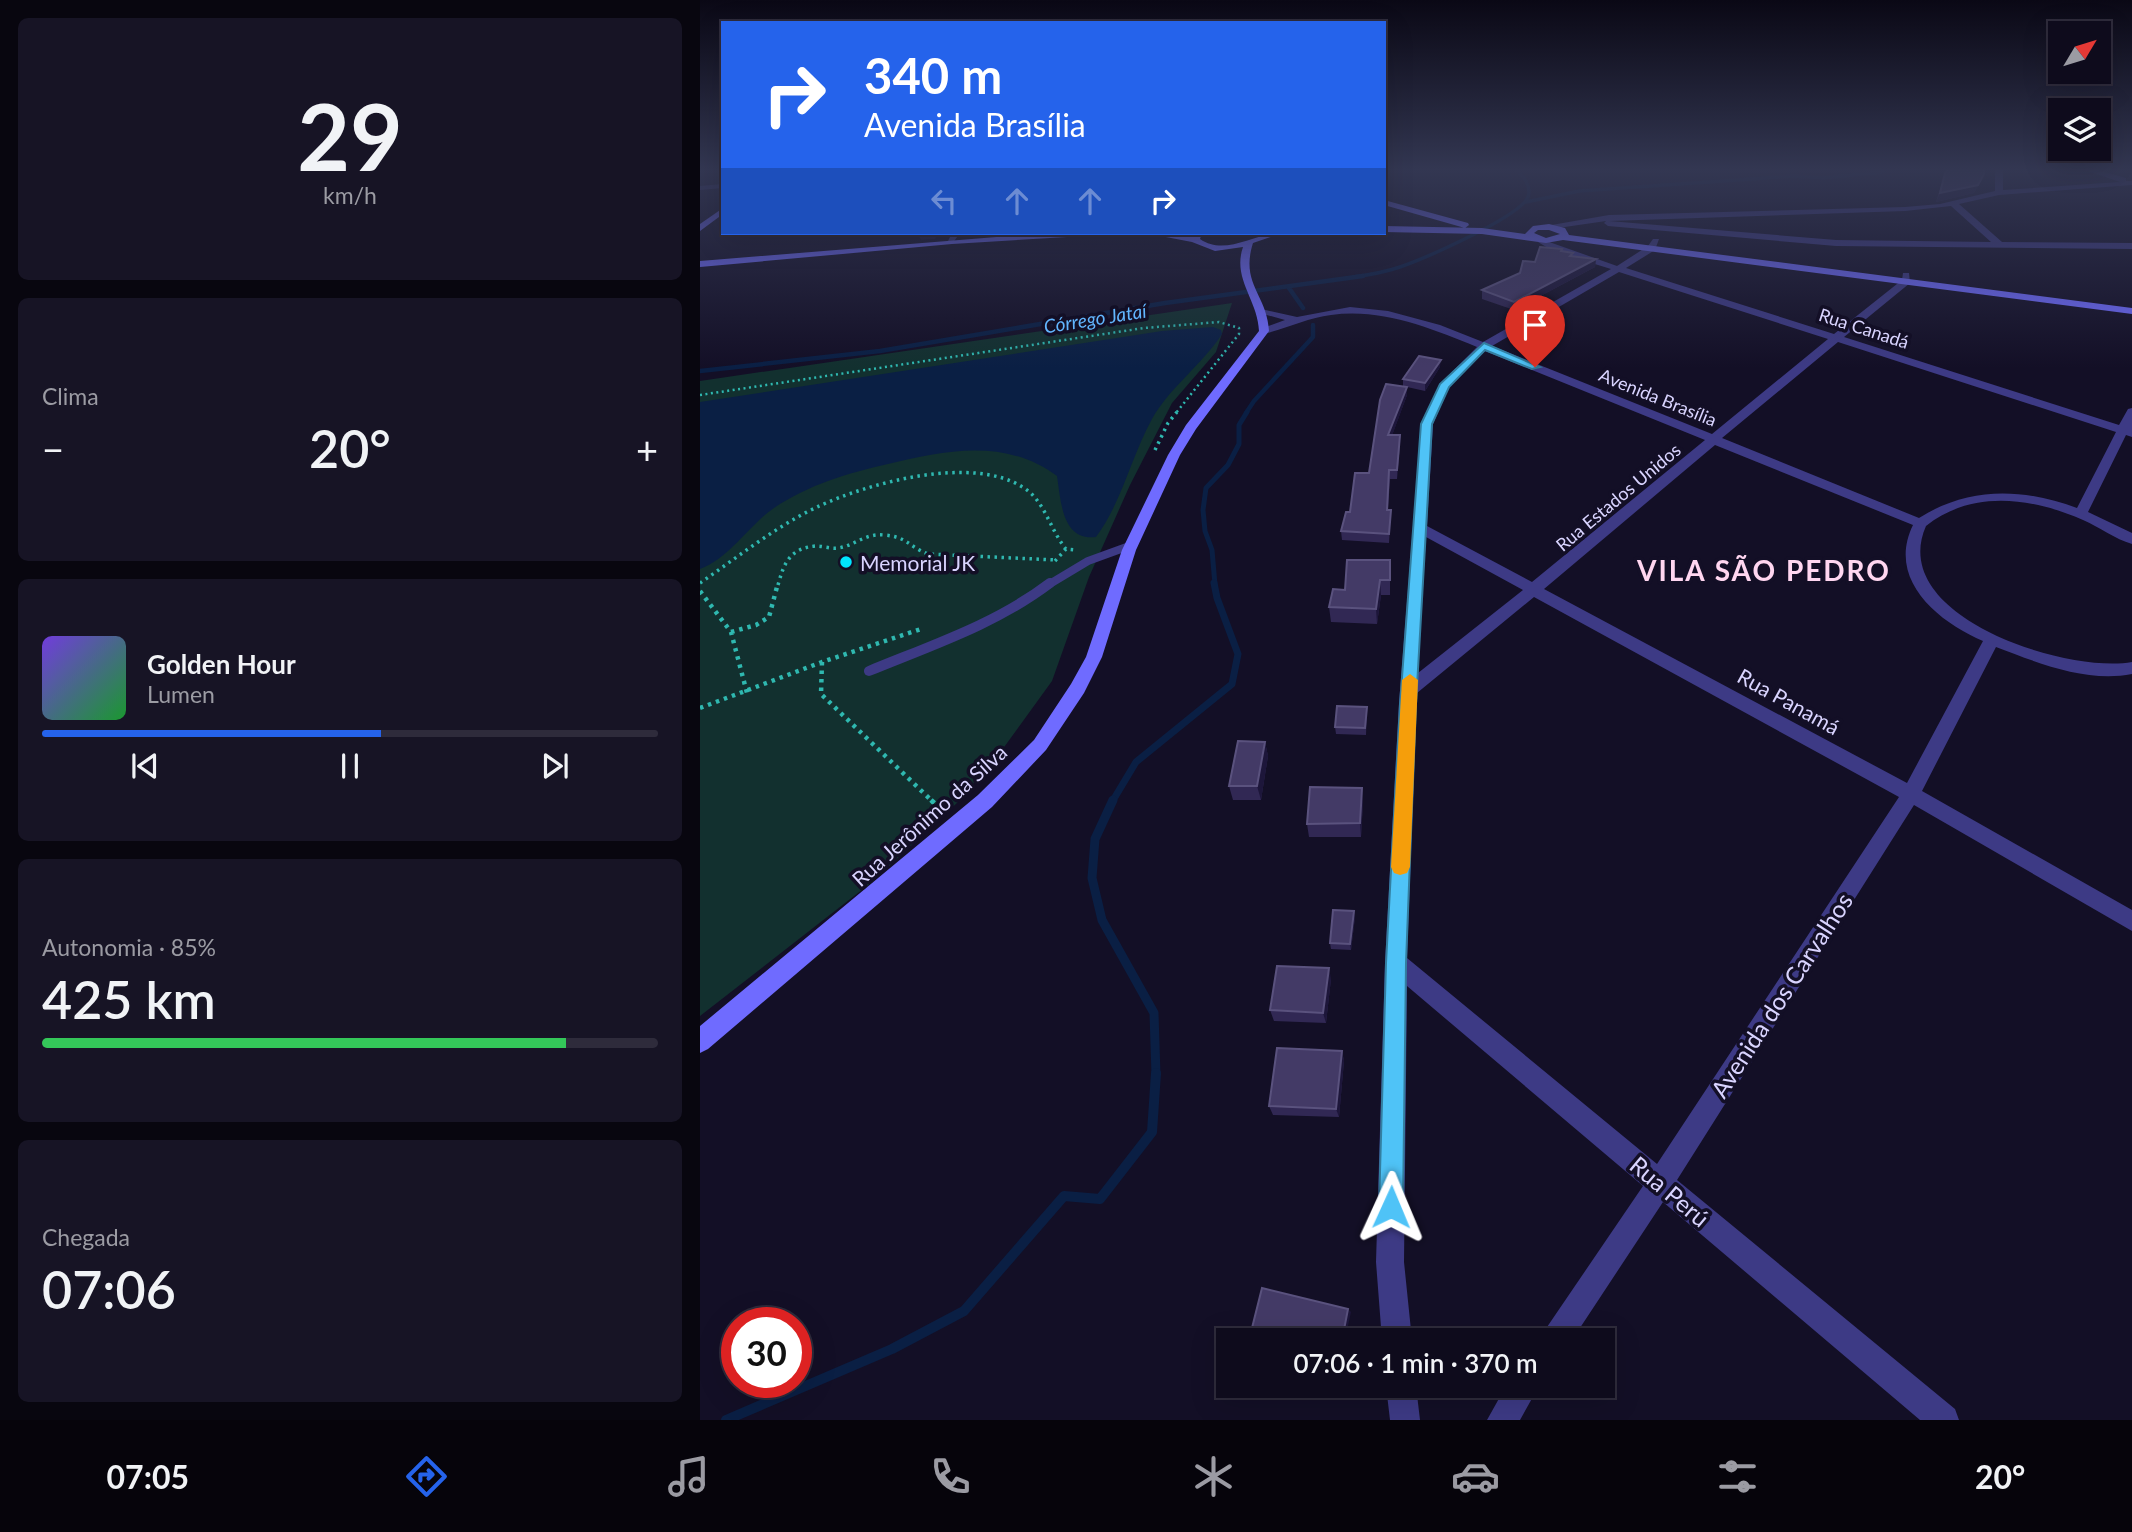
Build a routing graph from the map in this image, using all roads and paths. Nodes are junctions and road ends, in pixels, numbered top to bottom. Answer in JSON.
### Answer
{"nodes":[{"id":1,"x":1010,"y":235,"type":"edge"},
{"id":2,"x":1533,"y":235,"type":"edge"},
{"id":3,"x":1556,"y":235,"type":"edge"},
{"id":4,"x":1563,"y":235,"type":"edge"},
{"id":5,"x":1565,"y":235,"type":"edge"},
{"id":6,"x":1748,"y":235,"type":"edge"},
{"id":7,"x":1989,"y":235,"type":"edge"},
{"id":8,"x":1196,"y":236,"type":"edge"},
{"id":9,"x":1537,"y":236,"type":"junction"},
{"id":10,"x":954,"y":237,"type":"edge"},
{"id":11,"x":1252,"y":238,"type":"edge"},
{"id":12,"x":1654,"y":245,"type":"junction"},
{"id":13,"x":2001,"y":246,"type":"junction"},
{"id":14,"x":2132,"y":246,"type":"edge"},
{"id":15,"x":1586,"y":257,"type":"junction"},
{"id":16,"x":700,"y":261,"type":"edge"},
{"id":17,"x":1620,"y":268,"type":"junction"},
{"id":18,"x":1907,"y":278,"type":"junction"},
{"id":19,"x":2132,"y":304,"type":"edge"},
{"id":20,"x":1258,"y":306,"type":"junction"},
{"id":21,"x":2132,"y":311,"type":"edge"},
{"id":22,"x":1297,"y":320,"type":"junction"},
{"id":23,"x":1264,"y":331,"type":"junction"},
{"id":24,"x":1836,"y":337,"type":"junction"},
{"id":25,"x":1484,"y":346,"type":"junction"},
{"id":26,"x":700,"y":395,"type":"edge"},
{"id":27,"x":2132,"y":412,"type":"edge"},
{"id":28,"x":2127,"y":431,"type":"edge"},
{"id":29,"x":1714,"y":439,"type":"junction"},
{"id":30,"x":1153,"y":455,"type":"dead end"},
{"id":31,"x":2081,"y":513,"type":"junction"},
{"id":32,"x":1920,"y":523,"type":"junction"},
{"id":33,"x":1420,"y":528,"type":"junction"},
{"id":34,"x":2132,"y":539,"type":"edge"},
{"id":35,"x":1132,"y":545,"type":"junction"},
{"id":36,"x":1066,"y":549,"type":"junction"},
{"id":37,"x":1087,"y":550,"type":"dead end"},
{"id":38,"x":1056,"y":560,"type":"junction"},
{"id":39,"x":1047,"y":568,"type":"dead end"},
{"id":40,"x":700,"y":583,"type":"edge"},
{"id":41,"x":1536,"y":589,"type":"junction"},
{"id":42,"x":700,"y":591,"type":"edge"},
{"id":43,"x":927,"y":627,"type":"dead end"},
{"id":44,"x":731,"y":632,"type":"junction"},
{"id":45,"x":1992,"y":640,"type":"junction"},
{"id":46,"x":822,"y":662,"type":"junction"},
{"id":47,"x":2132,"y":668,"type":"edge"},
{"id":48,"x":869,"y":671,"type":"dead end"},
{"id":49,"x":1409,"y":690,"type":"junction"},
{"id":50,"x":747,"y":693,"type":"junction"},
{"id":51,"x":700,"y":709,"type":"edge"},
{"id":52,"x":1911,"y":794,"type":"junction"},
{"id":53,"x":959,"y":823,"type":"junction"},
{"id":54,"x":2132,"y":921,"type":"edge"},
{"id":55,"x":1396,"y":963,"type":"junction"},
{"id":56,"x":700,"y":1041,"type":"edge"},
{"id":57,"x":1660,"y":1183,"type":"junction"},
{"id":58,"x":1396,"y":1328,"type":"edge"},
{"id":59,"x":1563,"y":1328,"type":"edge"},
{"id":60,"x":1402,"y":1398,"type":"edge"},
{"id":61,"x":1516,"y":1398,"type":"edge"},
{"id":62,"x":1405,"y":1420,"type":"edge"},
{"id":63,"x":1502,"y":1420,"type":"edge"},
{"id":64,"x":1944,"y":1420,"type":"edge"}],
"edges":[{"from":1,"to":10,"type":"main road"},
{"from":2,"to":9,"type":"main road"},
{"from":3,"to":9,"type":"main road"},
{"from":4,"to":15,"type":"street","name":"Rua Canadá"},
{"from":5,"to":12,"type":"main road"},
{"from":6,"to":13,"type":"street"},
{"from":7,"to":13,"type":"street"},
{"from":8,"to":11,"type":"main road"},
{"from":9,"to":15,"type":"street","name":"Rua Canadá"},
{"from":10,"to":16,"type":"main road"},
{"from":11,"to":20,"type":"main road"},
{"from":12,"to":17,"type":"street"},
{"from":12,"to":18,"type":"main road"},
{"from":13,"to":14,"type":"street"},
{"from":15,"to":17,"type":"street","name":"Rua Canadá"},
{"from":17,"to":24,"type":"street","name":"Rua Canadá"},
{"from":17,"to":25,"type":"street"},
{"from":18,"to":19,"type":"main road"},
{"from":18,"to":21,"type":"main road"},
{"from":18,"to":24,"type":"street","name":"Rua Estados Unidos"},
{"from":20,"to":22,"type":"street","name":"Avenida Brasília"},
{"from":20,"to":23,"type":"main road"},
{"from":22,"to":23,"type":"street","name":"Avenida Brasília"},
{"from":22,"to":25,"type":"street","name":"Avenida Brasília"},
{"from":23,"to":35,"type":"main road","name":"Rua Jerônimo da Silva"},
{"from":24,"to":28,"type":"street","name":"Rua Canadá"},
{"from":24,"to":29,"type":"street","name":"Rua Estados Unidos"},
{"from":25,"to":29,"type":"street","name":"Avenida Brasília"},
{"from":25,"to":33,"type":"street"},
{"from":26,"to":30,"type":"path"},
{"from":27,"to":28,"type":"street"},
{"from":28,"to":31,"type":"street"},
{"from":29,"to":32,"type":"street","name":"Avenida Brasília"},
{"from":29,"to":41,"type":"street","name":"Rua Estados Unidos"},
{"from":31,"to":32,"type":"street"},
{"from":31,"to":34,"type":"street"},
{"from":32,"to":45,"type":"street"},
{"from":33,"to":41,"type":"street","name":"Rua Panamá"},
{"from":33,"to":49,"type":"street"},
{"from":35,"to":48,"type":"lane"},
{"from":35,"to":53,"type":"main road","name":"Rua Jerônimo da Silva"},
{"from":36,"to":37,"type":"path"},
{"from":36,"to":38,"type":"path"},
{"from":36,"to":40,"type":"path"},
{"from":38,"to":39,"type":"path"},
{"from":38,"to":44,"type":"path"},
{"from":41,"to":49,"type":"street","name":"Rua Estados Unidos"},
{"from":41,"to":52,"type":"street","name":"Rua Panamá"},
{"from":42,"to":44,"type":"path"},
{"from":43,"to":46,"type":"path"},
{"from":44,"to":50,"type":"path"},
{"from":45,"to":47,"type":"street"},
{"from":45,"to":52,"type":"street","name":"Avenida dos Carvalhos"},
{"from":46,"to":50,"type":"path"},
{"from":46,"to":53,"type":"path"},
{"from":49,"to":55,"type":"street"},
{"from":50,"to":51,"type":"path"},
{"from":52,"to":54,"type":"street","name":"Rua Panamá"},
{"from":52,"to":57,"type":"street","name":"Avenida dos Carvalhos"},
{"from":53,"to":56,"type":"main road","name":"Rua Jerônimo da Silva"},
{"from":55,"to":57,"type":"street","name":"Rua Perú"},
{"from":55,"to":58,"type":"street"},
{"from":57,"to":59,"type":"street","name":"Avenida dos Carvalhos"},
{"from":57,"to":64,"type":"street","name":"Rua Perú"},
{"from":60,"to":62,"type":"street"},
{"from":61,"to":63,"type":"street"}]}
